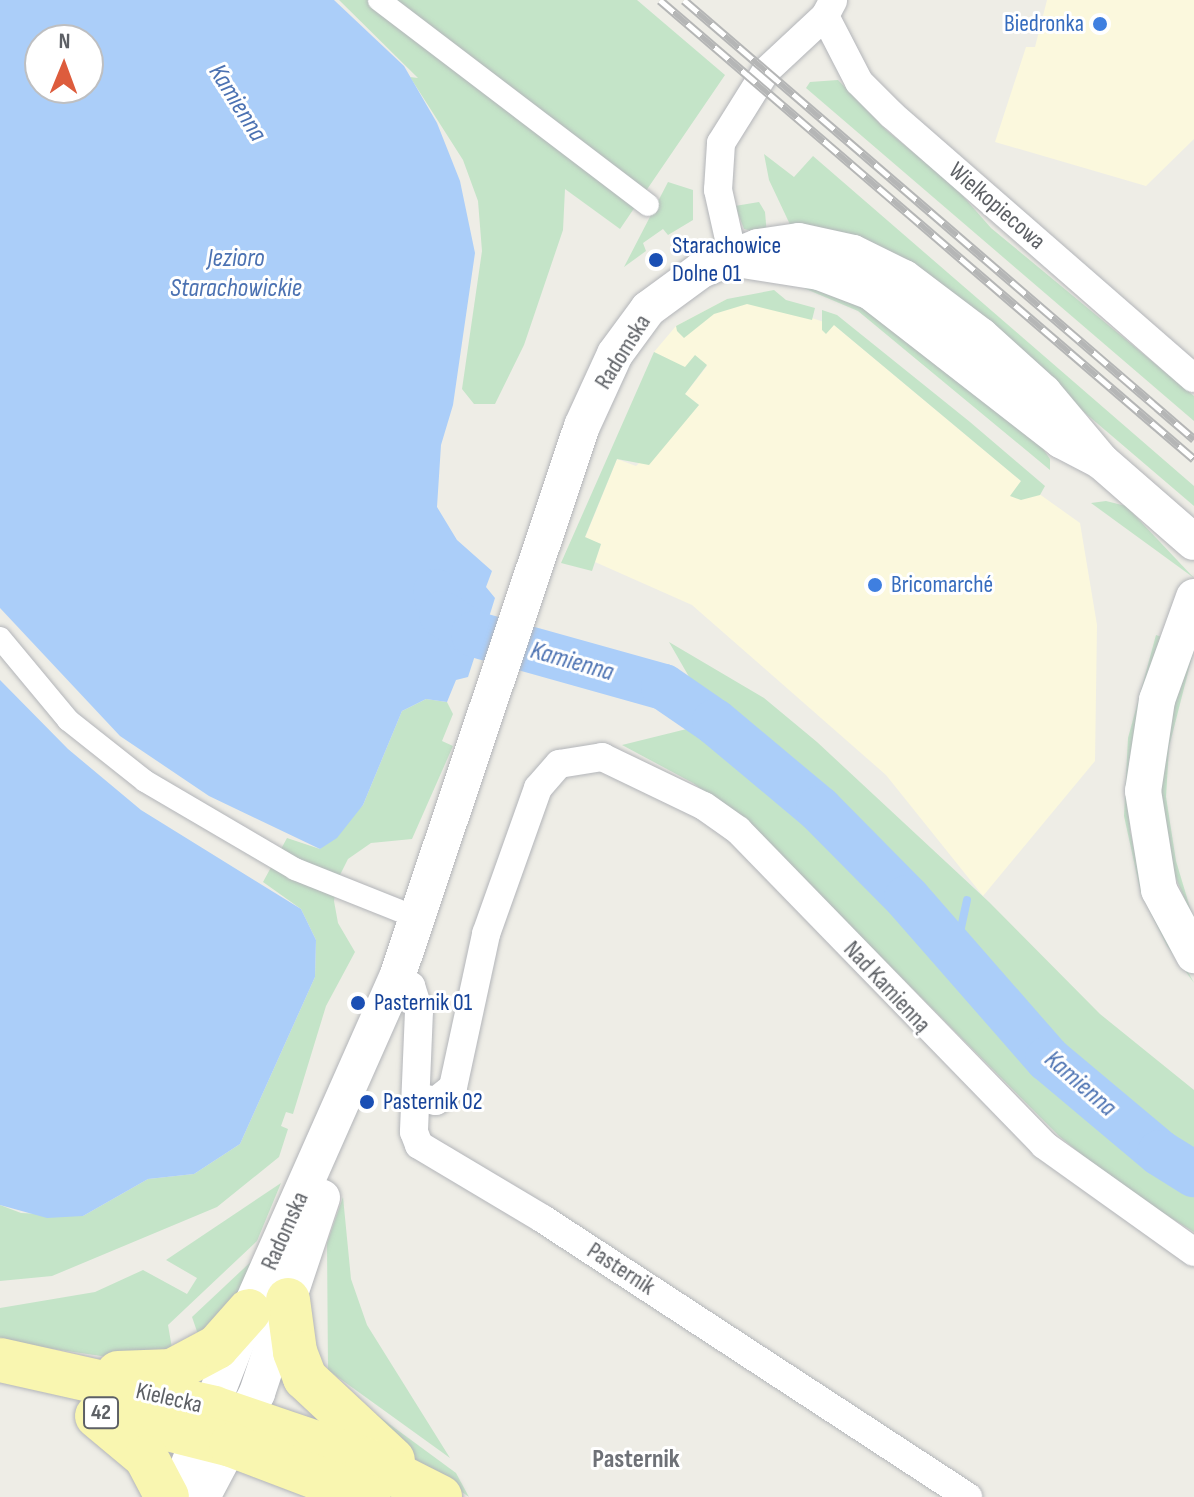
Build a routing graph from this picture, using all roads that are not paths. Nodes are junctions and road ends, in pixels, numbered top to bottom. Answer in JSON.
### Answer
{"nodes":[{"id":1,"x":379,"y":0,"type":"edge"},
{"id":2,"x":830,"y":8,"type":"edge"},
{"id":3,"x":648,"y":205,"type":"dead end"},
{"id":4,"x":733,"y":257,"type":"junction"},
{"id":5,"x":1194,"y":378,"type":"edge"},
{"id":6,"x":1194,"y":542,"type":"edge"},
{"id":7,"x":1191,"y":605,"type":"edge"},
{"id":8,"x":0,"y":638,"type":"edge"},
{"id":9,"x":400,"y":911,"type":"dead end"},
{"id":10,"x":1194,"y":955,"type":"edge"},
{"id":11,"x":397,"y":977,"type":"junction"},
{"id":12,"x":417,"y":1097,"type":"junction"},
{"id":13,"x":1194,"y":1252,"type":"edge"},
{"id":14,"x":268,"y":1306,"type":"junction"},
{"id":15,"x":9,"y":1371,"type":"edge"},
{"id":16,"x":85,"y":1408,"type":"junction"},
{"id":17,"x":223,"y":1427,"type":"junction"},
{"id":18,"x":431,"y":1491,"type":"edge"},
{"id":19,"x":167,"y":1497,"type":"edge"},
{"id":20,"x":176,"y":1497,"type":"edge"},
{"id":21,"x":202,"y":1497,"type":"edge"},
{"id":22,"x":368,"y":1497,"type":"edge"},
{"id":23,"x":968,"y":1497,"type":"edge"}],
"edges":[{"from":1,"to":3,"type":"street"},
{"from":2,"to":4,"type":"street"},
{"from":2,"to":5,"type":"street","name":"Wielkopiecowa"},
{"from":4,"to":6,"type":"street"},
{"from":4,"to":11,"type":"street","name":"Radomska"},
{"from":7,"to":10,"type":"street"},
{"from":8,"to":9,"type":"street"},
{"from":11,"to":12,"type":"street","name":"Pasternik"},
{"from":11,"to":14,"type":"street","name":"Radomska"},
{"from":12,"to":13,"type":"street","name":"Nad Kamienną"},
{"from":12,"to":23,"type":"street","name":"Pasternik"},
{"from":14,"to":15,"type":"main road"},
{"from":14,"to":17,"type":"street","name":"Radomska"},
{"from":14,"to":18,"type":"main road"},
{"from":15,"to":16,"type":"main road","name":"Kielecka","number":"42"},
{"from":15,"to":17,"type":"main road","name":"Kielecka","number":"42"},
{"from":16,"to":17,"type":"main road","name":"Kielecka","number":"42"},
{"from":16,"to":19,"type":"main road"},
{"from":17,"to":18,"type":"main road","number":"42"},
{"from":17,"to":20,"type":"street"},
{"from":17,"to":21,"type":"street"},
{"from":17,"to":22,"type":"main road","number":"42"}]}
